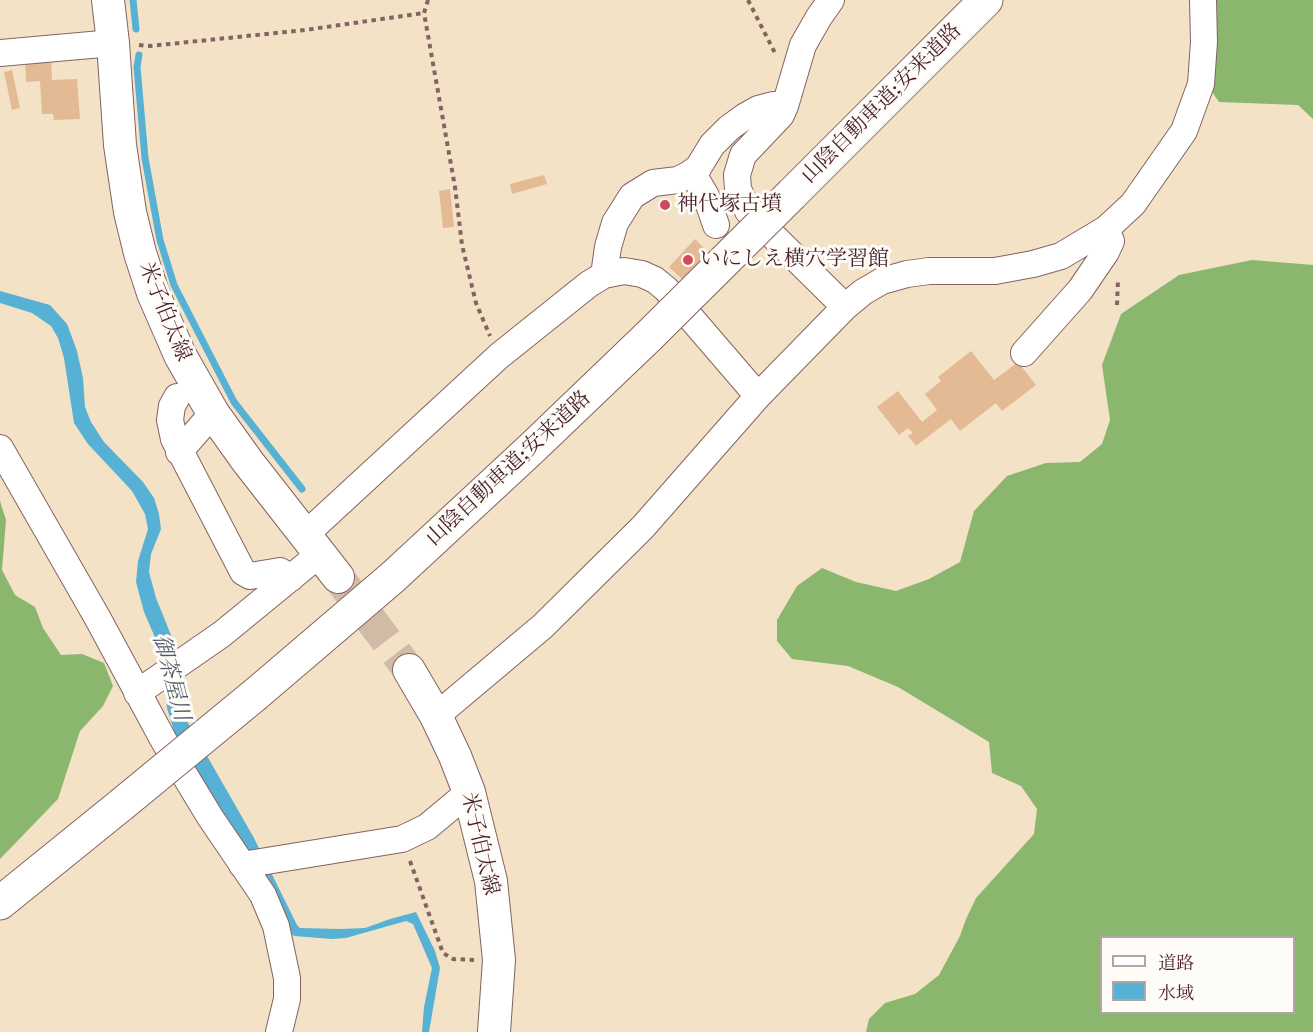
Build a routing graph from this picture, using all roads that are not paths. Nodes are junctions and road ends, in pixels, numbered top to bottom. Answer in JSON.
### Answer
{"nodes":[{"id":1,"x":108,"y":0,"type":"edge"},
{"id":2,"x":831,"y":0,"type":"edge"},
{"id":3,"x":986,"y":0,"type":"edge"},
{"id":4,"x":1203,"y":0,"type":"edge"},
{"id":5,"x":113,"y":43,"type":"junction"},
{"id":6,"x":0,"y":53,"type":"edge"},
{"id":7,"x":785,"y":106,"type":"junction"},
{"id":8,"x":693,"y":172,"type":"junction"},
{"id":9,"x":716,"y":225,"type":"dead end"},
{"id":10,"x":1106,"y":229,"type":"junction"},
{"id":11,"x":604,"y":275,"type":"junction"},
{"id":12,"x":845,"y":308,"type":"junction"},
{"id":13,"x":1024,"y":353,"type":"dead end"},
{"id":14,"x":758,"y":396,"type":"junction"},
{"id":15,"x":177,"y":397,"type":"dead end"},
{"id":16,"x":213,"y":413,"type":"junction"},
{"id":17,"x":0,"y":448,"type":"edge"},
{"id":18,"x":179,"y":452,"type":"junction"},
{"id":19,"x":322,"y":555,"type":"junction"},
{"id":20,"x":291,"y":578,"type":"junction"},
{"id":21,"x":409,"y":670,"type":"tunnel mouth"},
{"id":22,"x":137,"y":693,"type":"junction"},
{"id":23,"x":436,"y":716,"type":"junction"},
{"id":24,"x":469,"y":792,"type":"junction"},
{"id":25,"x":255,"y":862,"type":"junction"},
{"id":26,"x":0,"y":903,"type":"edge"},
{"id":27,"x":279,"y":1032,"type":"edge"},
{"id":28,"x":494,"y":1032,"type":"edge"}],
"edges":[{"from":1,"to":5,"type":"main road","name":"米子伯太線"},
{"from":2,"to":7,"type":"street"},
{"from":3,"to":26,"type":"highway","name":"山陰自動車道;安来道路","bridge":true},
{"from":4,"to":10,"type":"street"},
{"from":5,"to":6,"type":"street"},
{"from":5,"to":16,"type":"main road","name":"米子伯太線"},
{"from":7,"to":8,"type":"street"},
{"from":7,"to":12,"type":"street"},
{"from":8,"to":9,"type":"street"},
{"from":8,"to":11,"type":"street"},
{"from":10,"to":12,"type":"street"},
{"from":10,"to":13,"type":"street"},
{"from":11,"to":14,"type":"street"},
{"from":11,"to":19,"type":"street"},
{"from":12,"to":14,"type":"street"},
{"from":14,"to":23,"type":"street"},
{"from":15,"to":18,"type":"street"},
{"from":16,"to":18,"type":"street"},
{"from":16,"to":19,"type":"main road","name":"米子伯太線"},
{"from":17,"to":22,"type":"street"},
{"from":18,"to":20,"type":"street"},
{"from":19,"to":20,"type":"street"},
{"from":20,"to":22,"type":"street"},
{"from":21,"to":23,"type":"main road","name":"米子伯太線"},
{"from":22,"to":25,"type":"street"},
{"from":23,"to":24,"type":"main road","name":"米子伯太線"},
{"from":24,"to":25,"type":"street"},
{"from":24,"to":28,"type":"main road","name":"米子伯太線"},
{"from":25,"to":27,"type":"street"}]}
